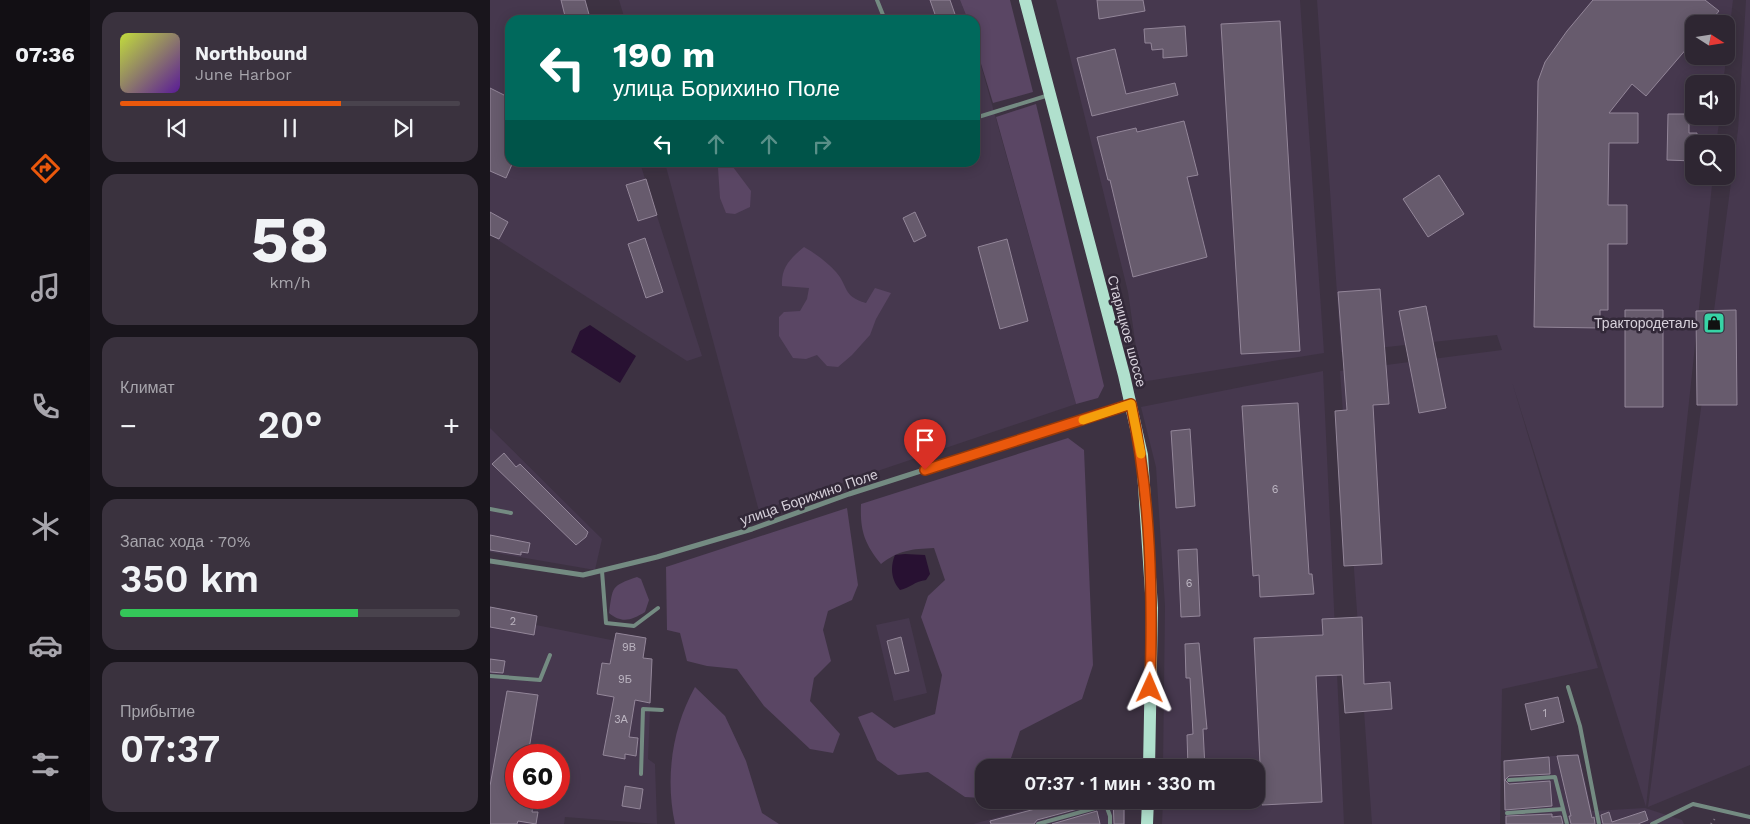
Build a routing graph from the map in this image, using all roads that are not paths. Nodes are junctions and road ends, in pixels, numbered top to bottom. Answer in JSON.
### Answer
{"nodes":[{"id":1,"x":878,"y":0,"type":"edge"},
{"id":2,"x":1025,"y":0,"type":"edge"},
{"id":3,"x":883,"y":15,"type":"edge"},
{"id":4,"x":1049,"y":95,"type":"junction"},
{"id":5,"x":980,"y":116,"type":"edge"},
{"id":6,"x":1131,"y":404,"type":"junction"},
{"id":7,"x":490,"y":509,"type":"edge"},
{"id":8,"x":511,"y":513,"type":"dead end"},
{"id":9,"x":490,"y":561,"type":"edge"},
{"id":10,"x":602,"y":570,"type":"junction"},
{"id":11,"x":658,"y":608,"type":"dead end"},
{"id":12,"x":550,"y":655,"type":"dead end"},
{"id":13,"x":490,"y":676,"type":"edge"},
{"id":14,"x":1568,"y":687,"type":"dead end"},
{"id":15,"x":662,"y":710,"type":"dead end"},
{"id":16,"x":1149,"y":759,"type":"edge"},
{"id":17,"x":641,"y":774,"type":"dead end"},
{"id":18,"x":1509,"y":780,"type":"dead end"},
{"id":19,"x":1148,"y":809,"type":"edge"},
{"id":20,"x":1563,"y":809,"type":"junction"},
{"id":21,"x":1507,"y":813,"type":"dead end"},
{"id":22,"x":1750,"y":817,"type":"edge"},
{"id":23,"x":1038,"y":824,"type":"edge"},
{"id":24,"x":1110,"y":824,"type":"edge"},
{"id":25,"x":1147,"y":824,"type":"edge"},
{"id":26,"x":1567,"y":824,"type":"edge"},
{"id":27,"x":1600,"y":824,"type":"edge"},
{"id":28,"x":1652,"y":824,"type":"edge"}],
"edges":[{"from":1,"to":3,"type":"lane"},
{"from":2,"to":4,"type":"main road","name":"Старицкое шоссе"},
{"from":4,"to":5,"type":"lane"},
{"from":4,"to":6,"type":"main road","name":"Старицкое шоссе"},
{"from":6,"to":10,"type":"street","name":"улица Борихино Поле"},
{"from":6,"to":16,"type":"main road","name":"Старицкое шоссе"},
{"from":7,"to":8,"type":"lane"},
{"from":9,"to":10,"type":"street","name":"улица Борихино Поле"},
{"from":10,"to":11,"type":"lane"},
{"from":12,"to":13,"type":"lane"},
{"from":14,"to":27,"type":"lane"},
{"from":15,"to":17,"type":"lane"},
{"from":18,"to":20,"type":"lane"},
{"from":19,"to":25,"type":"main road"},
{"from":20,"to":21,"type":"lane"},
{"from":20,"to":26,"type":"lane"},
{"from":22,"to":28,"type":"lane"},
{"from":23,"to":24,"type":"lane"}]}
